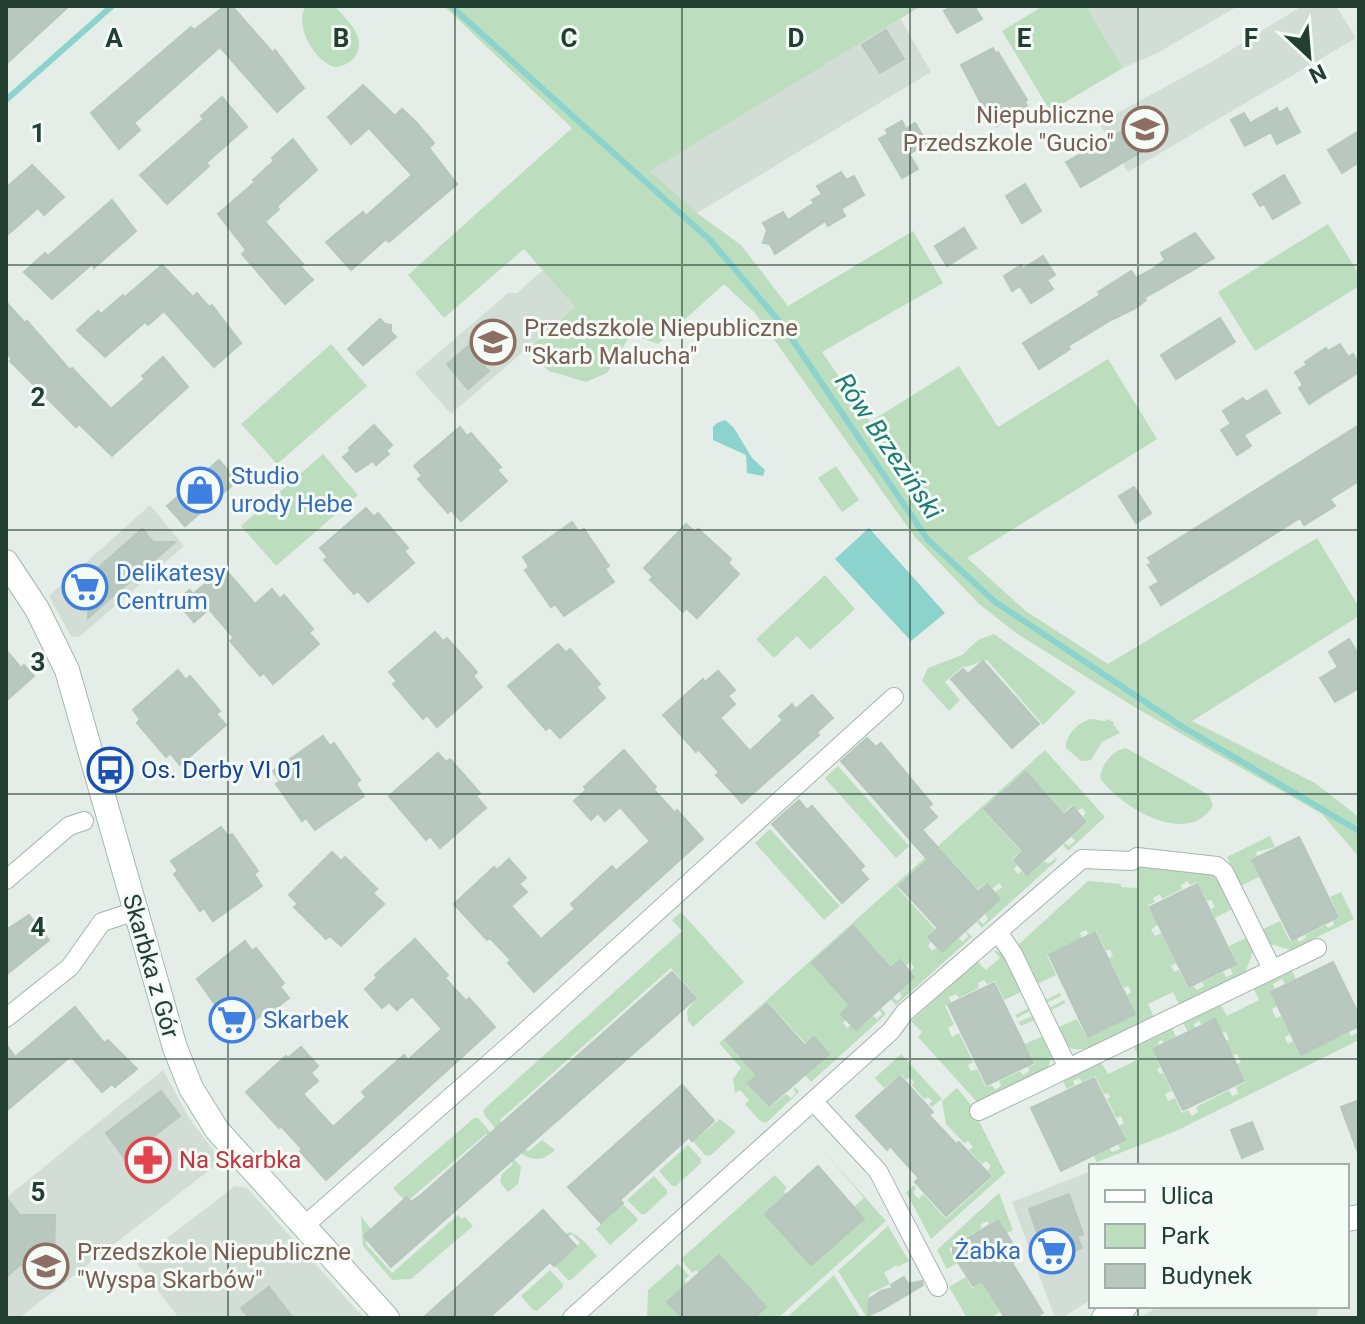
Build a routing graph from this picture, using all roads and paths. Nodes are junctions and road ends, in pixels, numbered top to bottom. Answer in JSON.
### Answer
{"nodes":[{"id":1,"x":6,"y":562,"type":"edge"},
{"id":2,"x":894,"y":697,"type":"dead end"},
{"id":3,"x":84,"y":821,"type":"dead end"},
{"id":4,"x":6,"y":880,"type":"edge"},
{"id":5,"x":136,"y":911,"type":"junction"},
{"id":6,"x":998,"y":932,"type":"junction"},
{"id":7,"x":1317,"y":948,"type":"dead end"},
{"id":8,"x":1272,"y":969,"type":"junction"},
{"id":9,"x":6,"y":1018,"type":"edge"},
{"id":10,"x":1068,"y":1068,"type":"junction"},
{"id":11,"x":813,"y":1101,"type":"junction"},
{"id":12,"x":979,"y":1111,"type":"dead end"},
{"id":13,"x":304,"y":1226,"type":"junction"},
{"id":14,"x":938,"y":1287,"type":"dead end"},
{"id":15,"x":1122,"y":1308,"type":"edge"},
{"id":16,"x":387,"y":1318,"type":"edge"},
{"id":17,"x":572,"y":1318,"type":"edge"},
{"id":18,"x":1104,"y":1318,"type":"edge"}],
"edges":[{"from":1,"to":5,"type":"street","name":"Skarbka z Gór"},
{"from":2,"to":13,"type":"street"},
{"from":3,"to":4,"type":"street"},
{"from":5,"to":9,"type":"street"},
{"from":5,"to":13,"type":"street","name":"Skarbka z Gór"},
{"from":6,"to":8,"type":"street"},
{"from":6,"to":10,"type":"street"},
{"from":6,"to":11,"type":"street"},
{"from":7,"to":8,"type":"street"},
{"from":8,"to":10,"type":"street"},
{"from":10,"to":12,"type":"street"},
{"from":11,"to":14,"type":"street"},
{"from":11,"to":17,"type":"street"},
{"from":13,"to":16,"type":"street","name":"Skarbka z Gór"},
{"from":15,"to":18,"type":"street"}]}
